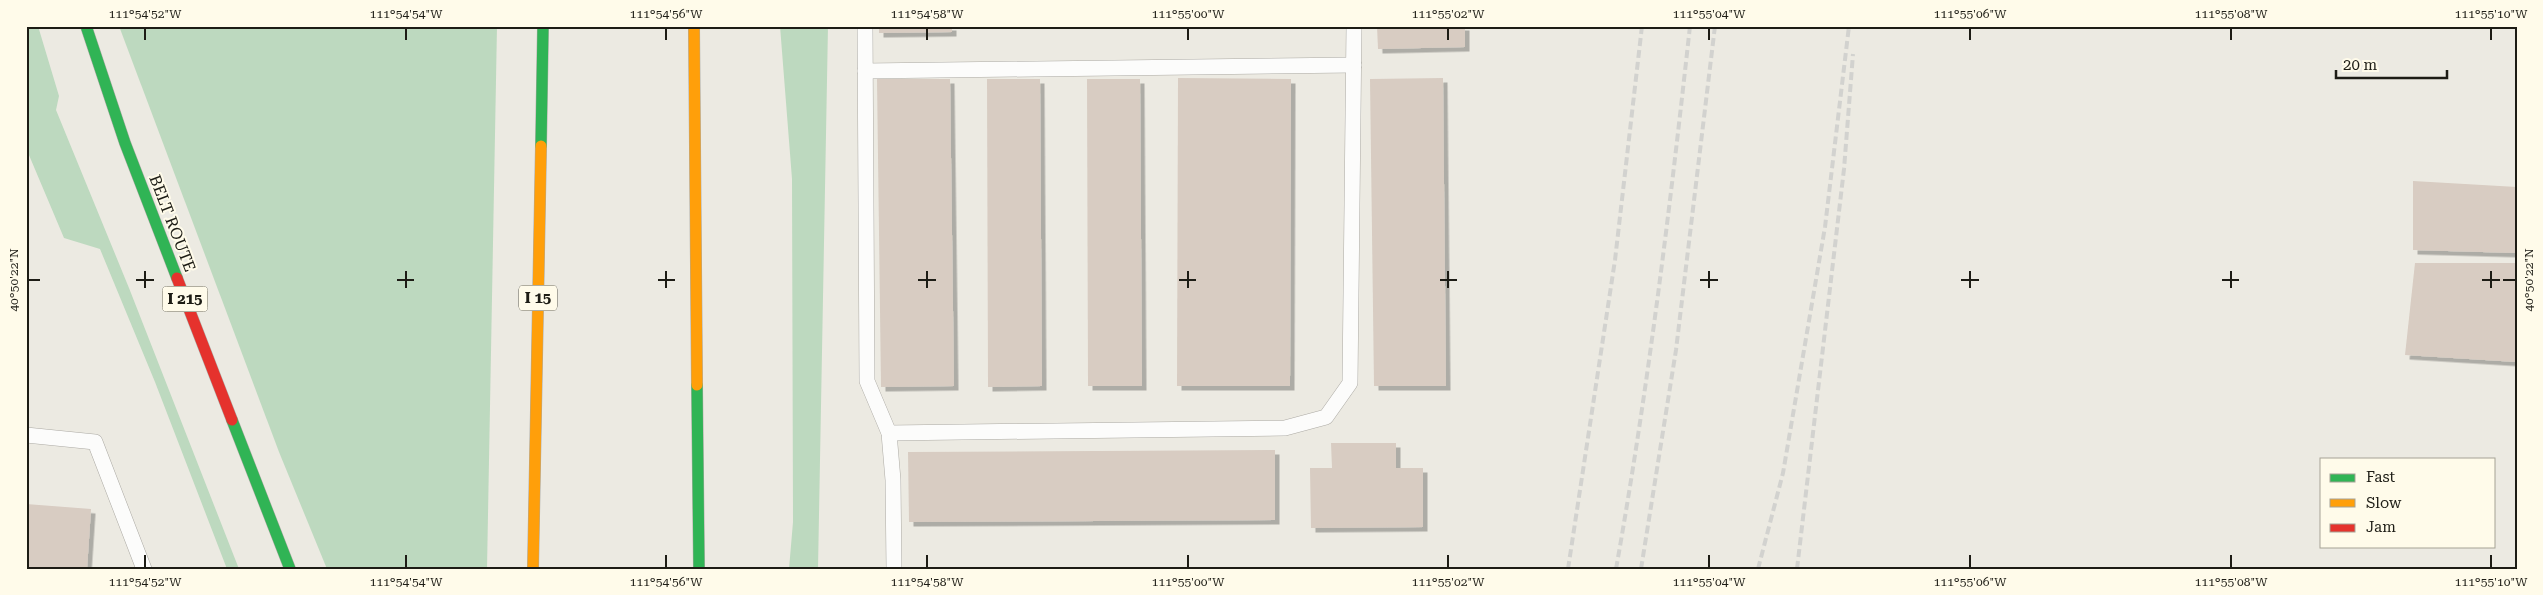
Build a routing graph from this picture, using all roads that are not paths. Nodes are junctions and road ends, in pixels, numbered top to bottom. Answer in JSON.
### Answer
{"nodes":[{"id":1,"x":86,"y":26,"type":"edge"},
{"id":2,"x":543,"y":26,"type":"edge"},
{"id":3,"x":694,"y":26,"type":"edge"},
{"id":4,"x":866,"y":26,"type":"edge"},
{"id":5,"x":1354,"y":26,"type":"edge"},
{"id":6,"x":1354,"y":65,"type":"junction"},
{"id":7,"x":866,"y":70,"type":"junction"},
{"id":8,"x":889,"y":433,"type":"junction"},
{"id":9,"x":26,"y":435,"type":"edge"},
{"id":10,"x":144,"y":569,"type":"edge"},
{"id":11,"x":290,"y":569,"type":"edge"},
{"id":12,"x":533,"y":569,"type":"edge"},
{"id":13,"x":699,"y":569,"type":"edge"},
{"id":14,"x":894,"y":569,"type":"edge"}],
"edges":[{"from":1,"to":11,"type":"highway","name":"BELT ROUTE","number":"I 215"},
{"from":2,"to":12,"type":"highway","number":"I 15"},
{"from":3,"to":13,"type":"highway"},
{"from":4,"to":7,"type":"lane"},
{"from":5,"to":6,"type":"lane"},
{"from":6,"to":7,"type":"lane"},
{"from":6,"to":8,"type":"lane"},
{"from":7,"to":8,"type":"lane"},
{"from":8,"to":14,"type":"lane"},
{"from":9,"to":10,"type":"lane"}]}
